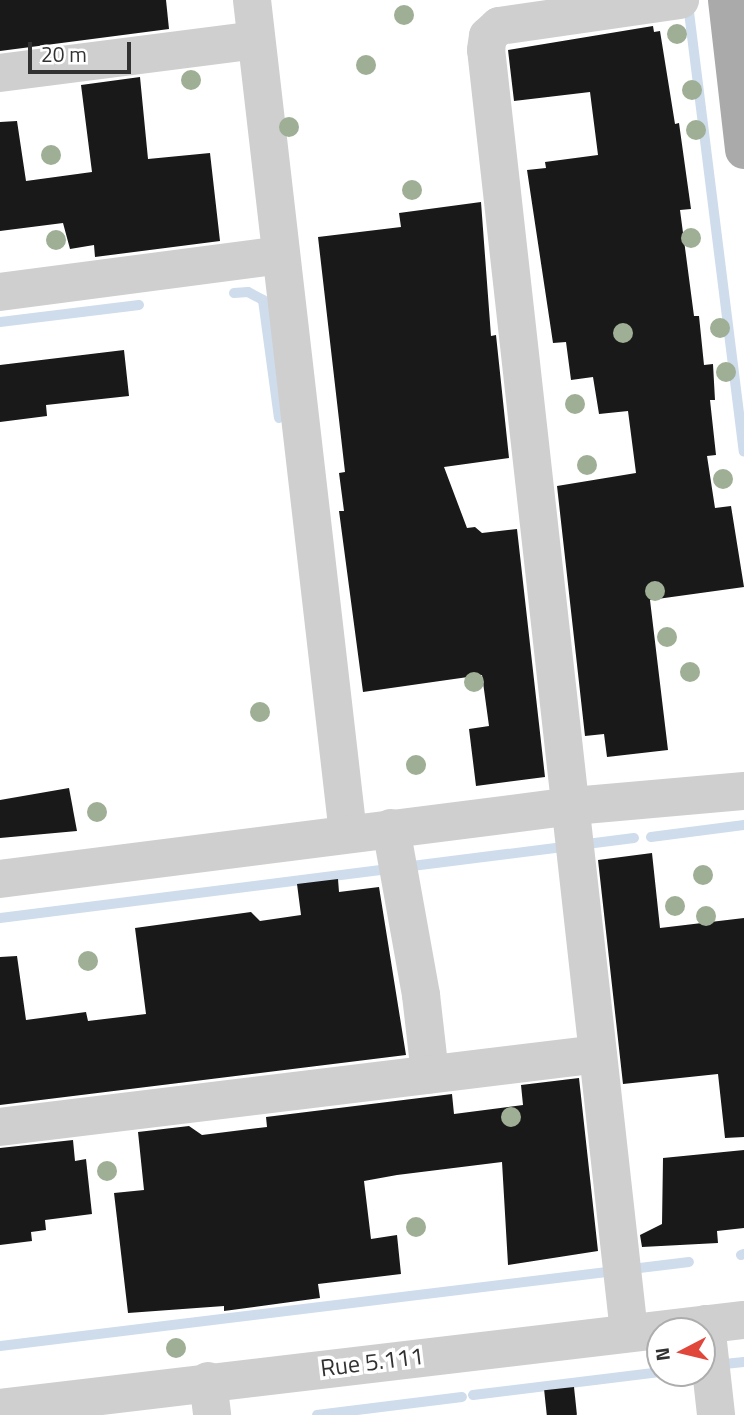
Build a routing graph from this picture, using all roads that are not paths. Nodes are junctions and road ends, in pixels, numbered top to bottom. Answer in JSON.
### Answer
{"nodes":[{"id":1,"x":251,"y":0,"type":"edge"},
{"id":2,"x":680,"y":0,"type":"edge"},
{"id":3,"x":727,"y":0,"type":"edge"},
{"id":4,"x":256,"y":40,"type":"junction"},
{"id":5,"x":0,"y":73,"type":"edge"},
{"id":6,"x":744,"y":150,"type":"edge"},
{"id":7,"x":281,"y":254,"type":"junction"},
{"id":8,"x":0,"y":292,"type":"edge"},
{"id":9,"x":744,"y":791,"type":"edge"},
{"id":10,"x":573,"y":806,"type":"junction"},
{"id":11,"x":391,"y":828,"type":"junction"},
{"id":12,"x":348,"y":833,"type":"junction"},
{"id":13,"x":0,"y":879,"type":"edge"},
{"id":14,"x":598,"y":1054,"type":"junction"},
{"id":15,"x":430,"y":1074,"type":"junction"},
{"id":16,"x":0,"y":1127,"type":"edge"},
{"id":17,"x":744,"y":1320,"type":"edge"},
{"id":18,"x":716,"y":1323,"type":"edge"},
{"id":19,"x":646,"y":1330,"type":"edge"},
{"id":20,"x":629,"y":1332,"type":"junction"},
{"id":21,"x":713,"y":1387,"type":"edge"},
{"id":22,"x":210,"y":1398,"type":"edge"},
{"id":23,"x":0,"y":1408,"type":"edge"},
{"id":24,"x":716,"y":1415,"type":"edge"}],
"edges":[{"from":1,"to":4,"type":"street"},
{"from":2,"to":10,"type":"street"},
{"from":3,"to":6,"type":"main road"},
{"from":4,"to":5,"type":"street"},
{"from":4,"to":7,"type":"street"},
{"from":7,"to":8,"type":"street"},
{"from":7,"to":12,"type":"street"},
{"from":9,"to":10,"type":"street"},
{"from":10,"to":11,"type":"street"},
{"from":10,"to":14,"type":"street"},
{"from":11,"to":12,"type":"street"},
{"from":11,"to":15,"type":"street"},
{"from":12,"to":13,"type":"street"},
{"from":14,"to":15,"type":"street"},
{"from":14,"to":20,"type":"street"},
{"from":15,"to":16,"type":"street"},
{"from":17,"to":18,"type":"street","name":"Rue 5.111"},
{"from":19,"to":20,"type":"street","name":"Rue 5.111"},
{"from":20,"to":22,"type":"street","name":"Rue 5.111"},
{"from":21,"to":24,"type":"street"},
{"from":22,"to":23,"type":"street","name":"Rue 5.111"}]}
